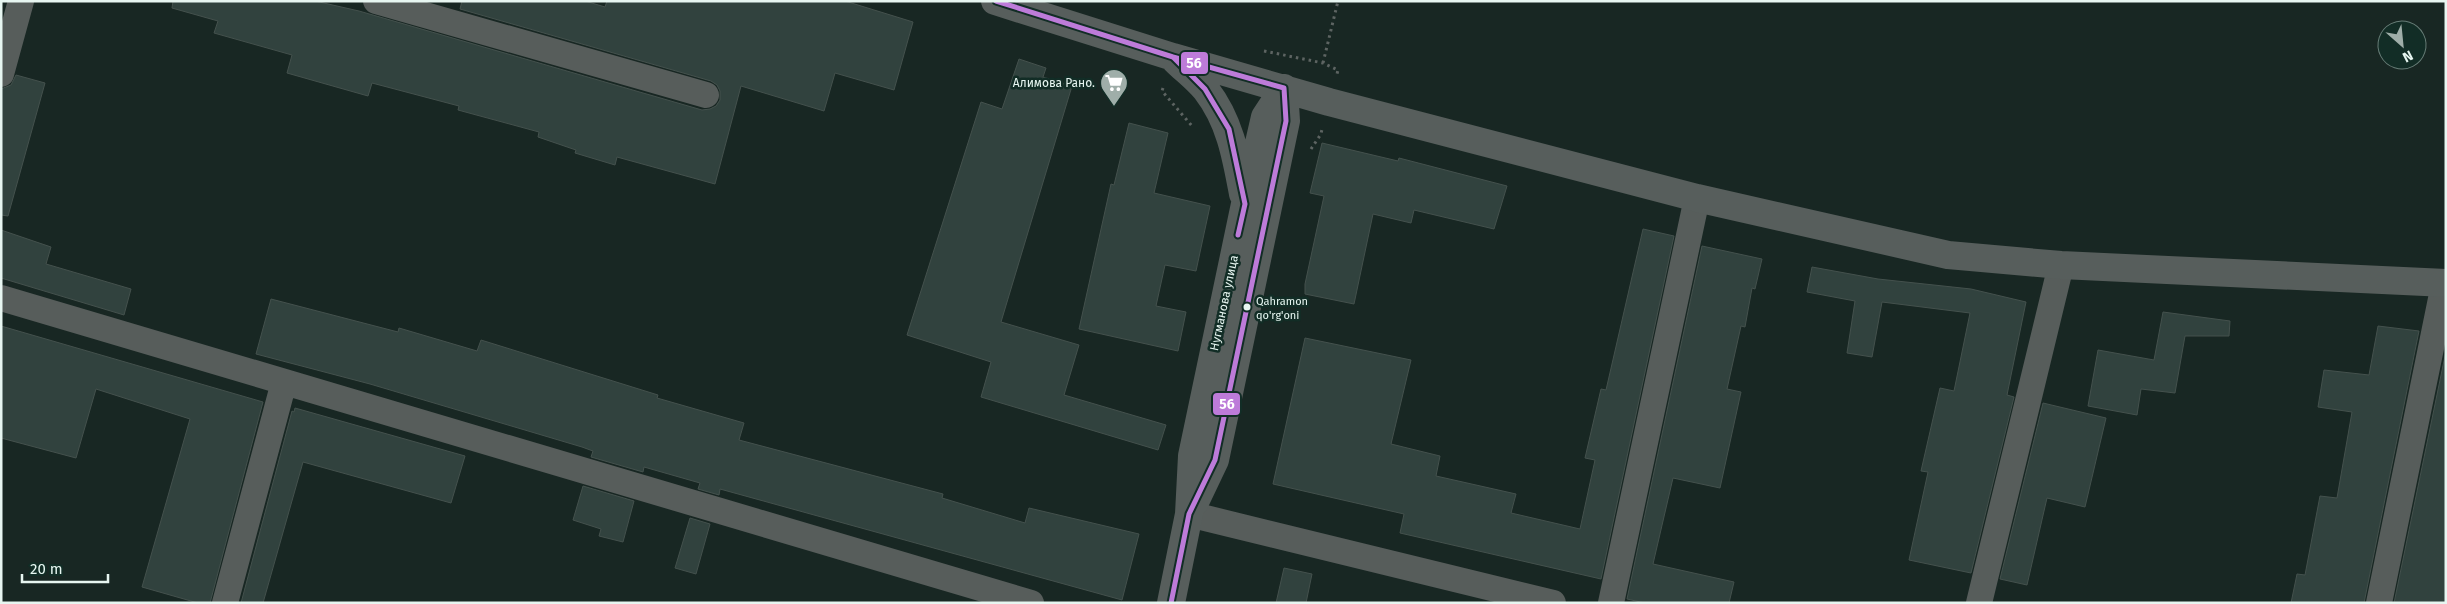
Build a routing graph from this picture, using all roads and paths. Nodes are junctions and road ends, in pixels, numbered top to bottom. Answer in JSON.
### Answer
{"nodes":[{"id":1,"x":21,"y":1,"type":"edge"},
{"id":2,"x":376,"y":1,"type":"edge"},
{"id":3,"x":994,"y":1,"type":"edge"},
{"id":4,"x":1338,"y":1,"type":"edge"},
{"id":5,"x":1173,"y":57,"type":"junction"},
{"id":6,"x":1323,"y":63,"type":"dead end"},
{"id":7,"x":1,"y":74,"type":"edge"},
{"id":8,"x":1165,"y":83,"type":"dead end"},
{"id":9,"x":1284,"y":88,"type":"junction"},
{"id":10,"x":706,"y":95,"type":"dead end"},
{"id":11,"x":1194,"y":128,"type":"dead end"},
{"id":12,"x":1697,"y":198,"type":"junction"},
{"id":13,"x":1245,"y":204,"type":"junction"},
{"id":14,"x":2061,"y":265,"type":"junction"},
{"id":15,"x":2445,"y":284,"type":"edge"},
{"id":16,"x":1,"y":298,"type":"edge"},
{"id":17,"x":284,"y":382,"type":"junction"},
{"id":18,"x":1189,"y":514,"type":"junction"},
{"id":19,"x":225,"y":603,"type":"edge"},
{"id":20,"x":1031,"y":603,"type":"edge"},
{"id":21,"x":1171,"y":603,"type":"edge"},
{"id":22,"x":1554,"y":603,"type":"edge"},
{"id":23,"x":1612,"y":603,"type":"edge"},
{"id":24,"x":1979,"y":603,"type":"edge"},
{"id":25,"x":2379,"y":603,"type":"edge"}],
"edges":[{"from":1,"to":7,"type":"street"},
{"from":2,"to":10,"type":"street"},
{"from":3,"to":5,"type":"main road"},
{"from":4,"to":6,"type":"path"},
{"from":5,"to":9,"type":"main road"},
{"from":5,"to":13,"type":"main road"},
{"from":8,"to":11,"type":"path"},
{"from":9,"to":12,"type":"main road"},
{"from":9,"to":13,"type":"main road","name":"Нугманова улица"},
{"from":9,"to":18,"type":"main road","name":"Нугманова улица"},
{"from":12,"to":14,"type":"main road"},
{"from":12,"to":23,"type":"street"},
{"from":13,"to":18,"type":"main road","name":"Нугманова улица"},
{"from":14,"to":15,"type":"main road"},
{"from":14,"to":24,"type":"street"},
{"from":15,"to":25,"type":"street"},
{"from":16,"to":17,"type":"street"},
{"from":17,"to":19,"type":"street"},
{"from":17,"to":20,"type":"street"},
{"from":18,"to":21,"type":"main road","name":"Нугманова улица"},
{"from":18,"to":22,"type":"street"}]}
